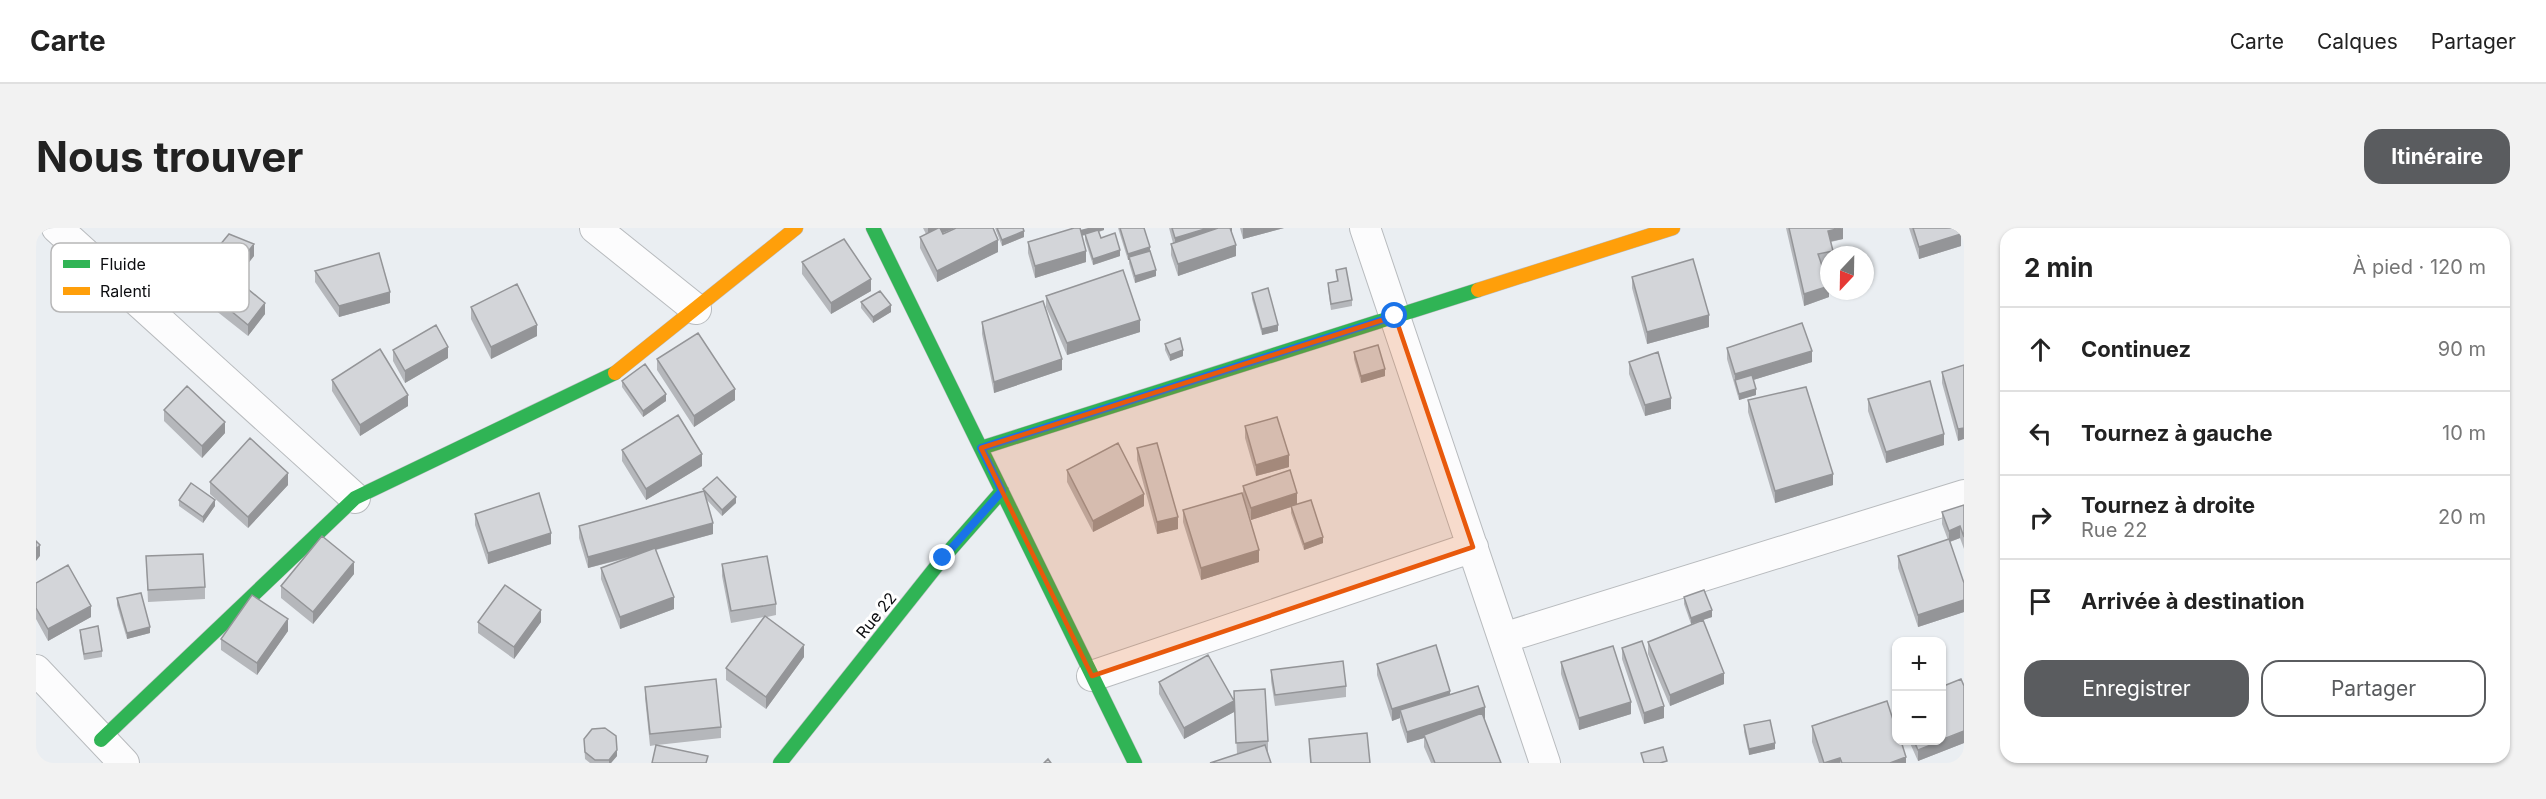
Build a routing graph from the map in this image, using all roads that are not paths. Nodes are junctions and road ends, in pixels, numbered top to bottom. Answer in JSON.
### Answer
{"nodes":[{"id":1,"x":57,"y":228,"type":"edge"},
{"id":2,"x":595,"y":228,"type":"edge"},
{"id":3,"x":796,"y":228,"type":"edge"},
{"id":4,"x":873,"y":228,"type":"edge"},
{"id":5,"x":1365,"y":228,"type":"edge"},
{"id":6,"x":1672,"y":228,"type":"edge"},
{"id":7,"x":74,"y":243,"type":"edge"},
{"id":8,"x":696,"y":309,"type":"junction"},
{"id":9,"x":150,"y":312,"type":"edge"},
{"id":10,"x":1395,"y":316,"type":"junction"},
{"id":11,"x":981,"y":448,"type":"junction"},
{"id":12,"x":1002,"y":491,"type":"junction"},
{"id":13,"x":1964,"y":495,"type":"edge"},
{"id":14,"x":356,"y":498,"type":"junction"},
{"id":15,"x":1473,"y":548,"type":"junction"},
{"id":16,"x":1503,"y":638,"type":"junction"},
{"id":17,"x":36,"y":670,"type":"edge"},
{"id":18,"x":1092,"y":676,"type":"junction"},
{"id":19,"x":101,"y":740,"type":"junction"},
{"id":20,"x":124,"y":763,"type":"edge"},
{"id":21,"x":780,"y":763,"type":"edge"},
{"id":22,"x":1135,"y":763,"type":"edge"},
{"id":23,"x":1545,"y":763,"type":"edge"}],
"edges":[{"from":1,"to":7,"type":"street"},
{"from":2,"to":8,"type":"street"},
{"from":3,"to":8,"type":"street"},
{"from":4,"to":11,"type":"street"},
{"from":5,"to":10,"type":"street"},
{"from":6,"to":10,"type":"street"},
{"from":8,"to":14,"type":"street"},
{"from":9,"to":14,"type":"street"},
{"from":10,"to":11,"type":"street"},
{"from":10,"to":15,"type":"street"},
{"from":11,"to":12,"type":"street"},
{"from":12,"to":18,"type":"street"},
{"from":12,"to":21,"type":"street","name":"Rue 22"},
{"from":13,"to":16,"type":"street"},
{"from":14,"to":19,"type":"street"},
{"from":15,"to":16,"type":"street"},
{"from":15,"to":18,"type":"street"},
{"from":16,"to":23,"type":"street"},
{"from":17,"to":19,"type":"street"},
{"from":18,"to":22,"type":"street"},
{"from":19,"to":20,"type":"street"}]}
